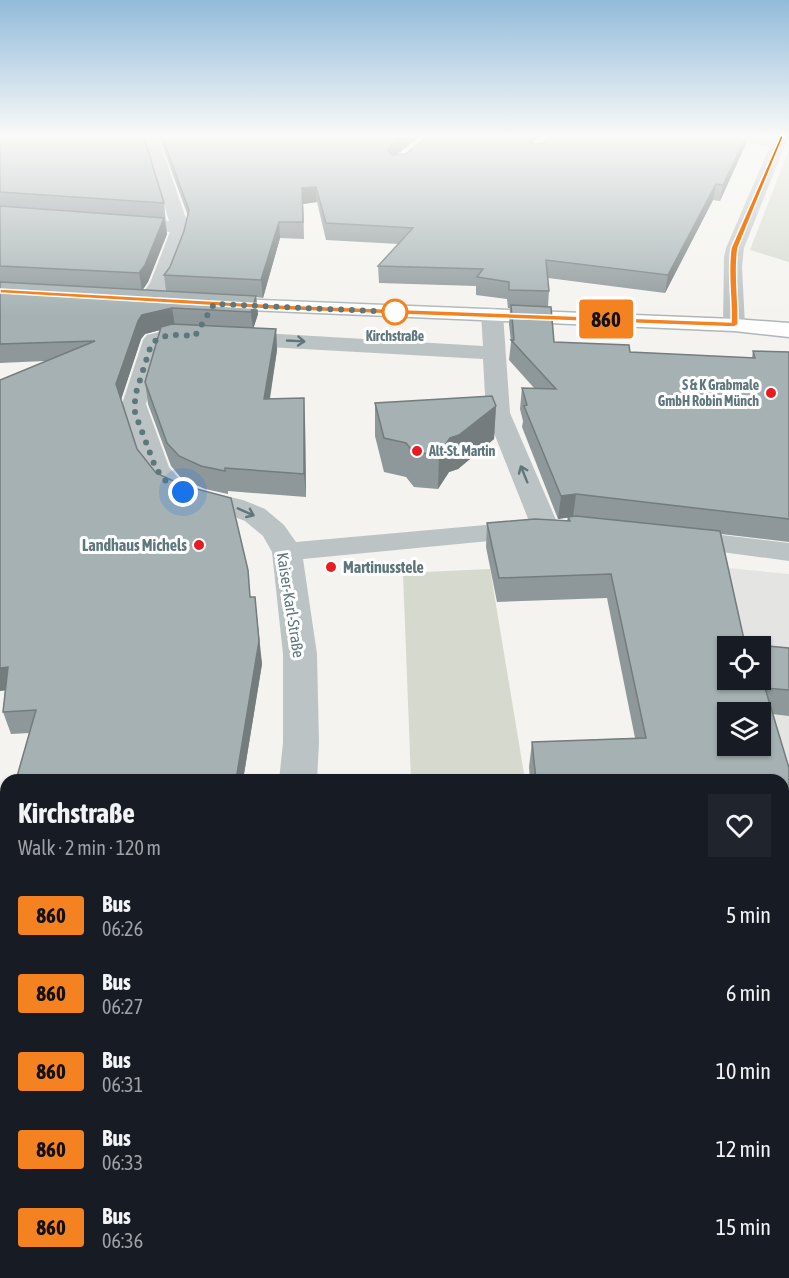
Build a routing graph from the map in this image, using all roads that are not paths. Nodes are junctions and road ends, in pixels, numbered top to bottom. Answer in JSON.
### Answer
{"nodes":[{"id":1,"x":170,"y":197,"type":"edge"},
{"id":2,"x":756,"y":197,"type":"edge"},
{"id":3,"x":102,"y":221,"type":"edge"},
{"id":4,"x":180,"y":227,"type":"junction"},
{"id":5,"x":125,"y":299,"type":"edge"},
{"id":6,"x":147,"y":301,"type":"junction"},
{"id":7,"x":170,"y":302,"type":"edge"},
{"id":8,"x":192,"y":303,"type":"edge"},
{"id":9,"x":214,"y":304,"type":"junction"},
{"id":10,"x":492,"y":314,"type":"junction"},
{"id":11,"x":734,"y":325,"type":"junction"},
{"id":12,"x":789,"y":330,"type":"edge"},
{"id":13,"x":195,"y":336,"type":"junction"},
{"id":14,"x":495,"y":353,"type":"junction"},
{"id":15,"x":653,"y":536,"type":"edge"},
{"id":16,"x":286,"y":552,"type":"junction"},
{"id":17,"x":789,"y":552,"type":"edge"},
{"id":18,"x":298,"y":774,"type":"edge"}],
"edges":[{"from":1,"to":4,"type":"street"},
{"from":2,"to":11,"type":"street"},
{"from":3,"to":4,"type":"street"},
{"from":4,"to":6,"type":"street"},
{"from":5,"to":6,"type":"main road"},
{"from":6,"to":7,"type":"main road"},
{"from":8,"to":9,"type":"main road"},
{"from":9,"to":10,"type":"main road"},
{"from":9,"to":13,"type":"street"},
{"from":10,"to":11,"type":"main road"},
{"from":10,"to":14,"type":"street"},
{"from":11,"to":12,"type":"main road"},
{"from":13,"to":14,"type":"street","name":"Kaiser-Karl-Straße","one_way":true},
{"from":13,"to":16,"type":"street","name":"Kaiser-Karl-Straße","one_way":true},
{"from":16,"to":14,"type":"street","one_way":true},
{"from":15,"to":17,"type":"street"},
{"from":16,"to":18,"type":"street","name":"Kaiser-Karl-Straße"}]}
